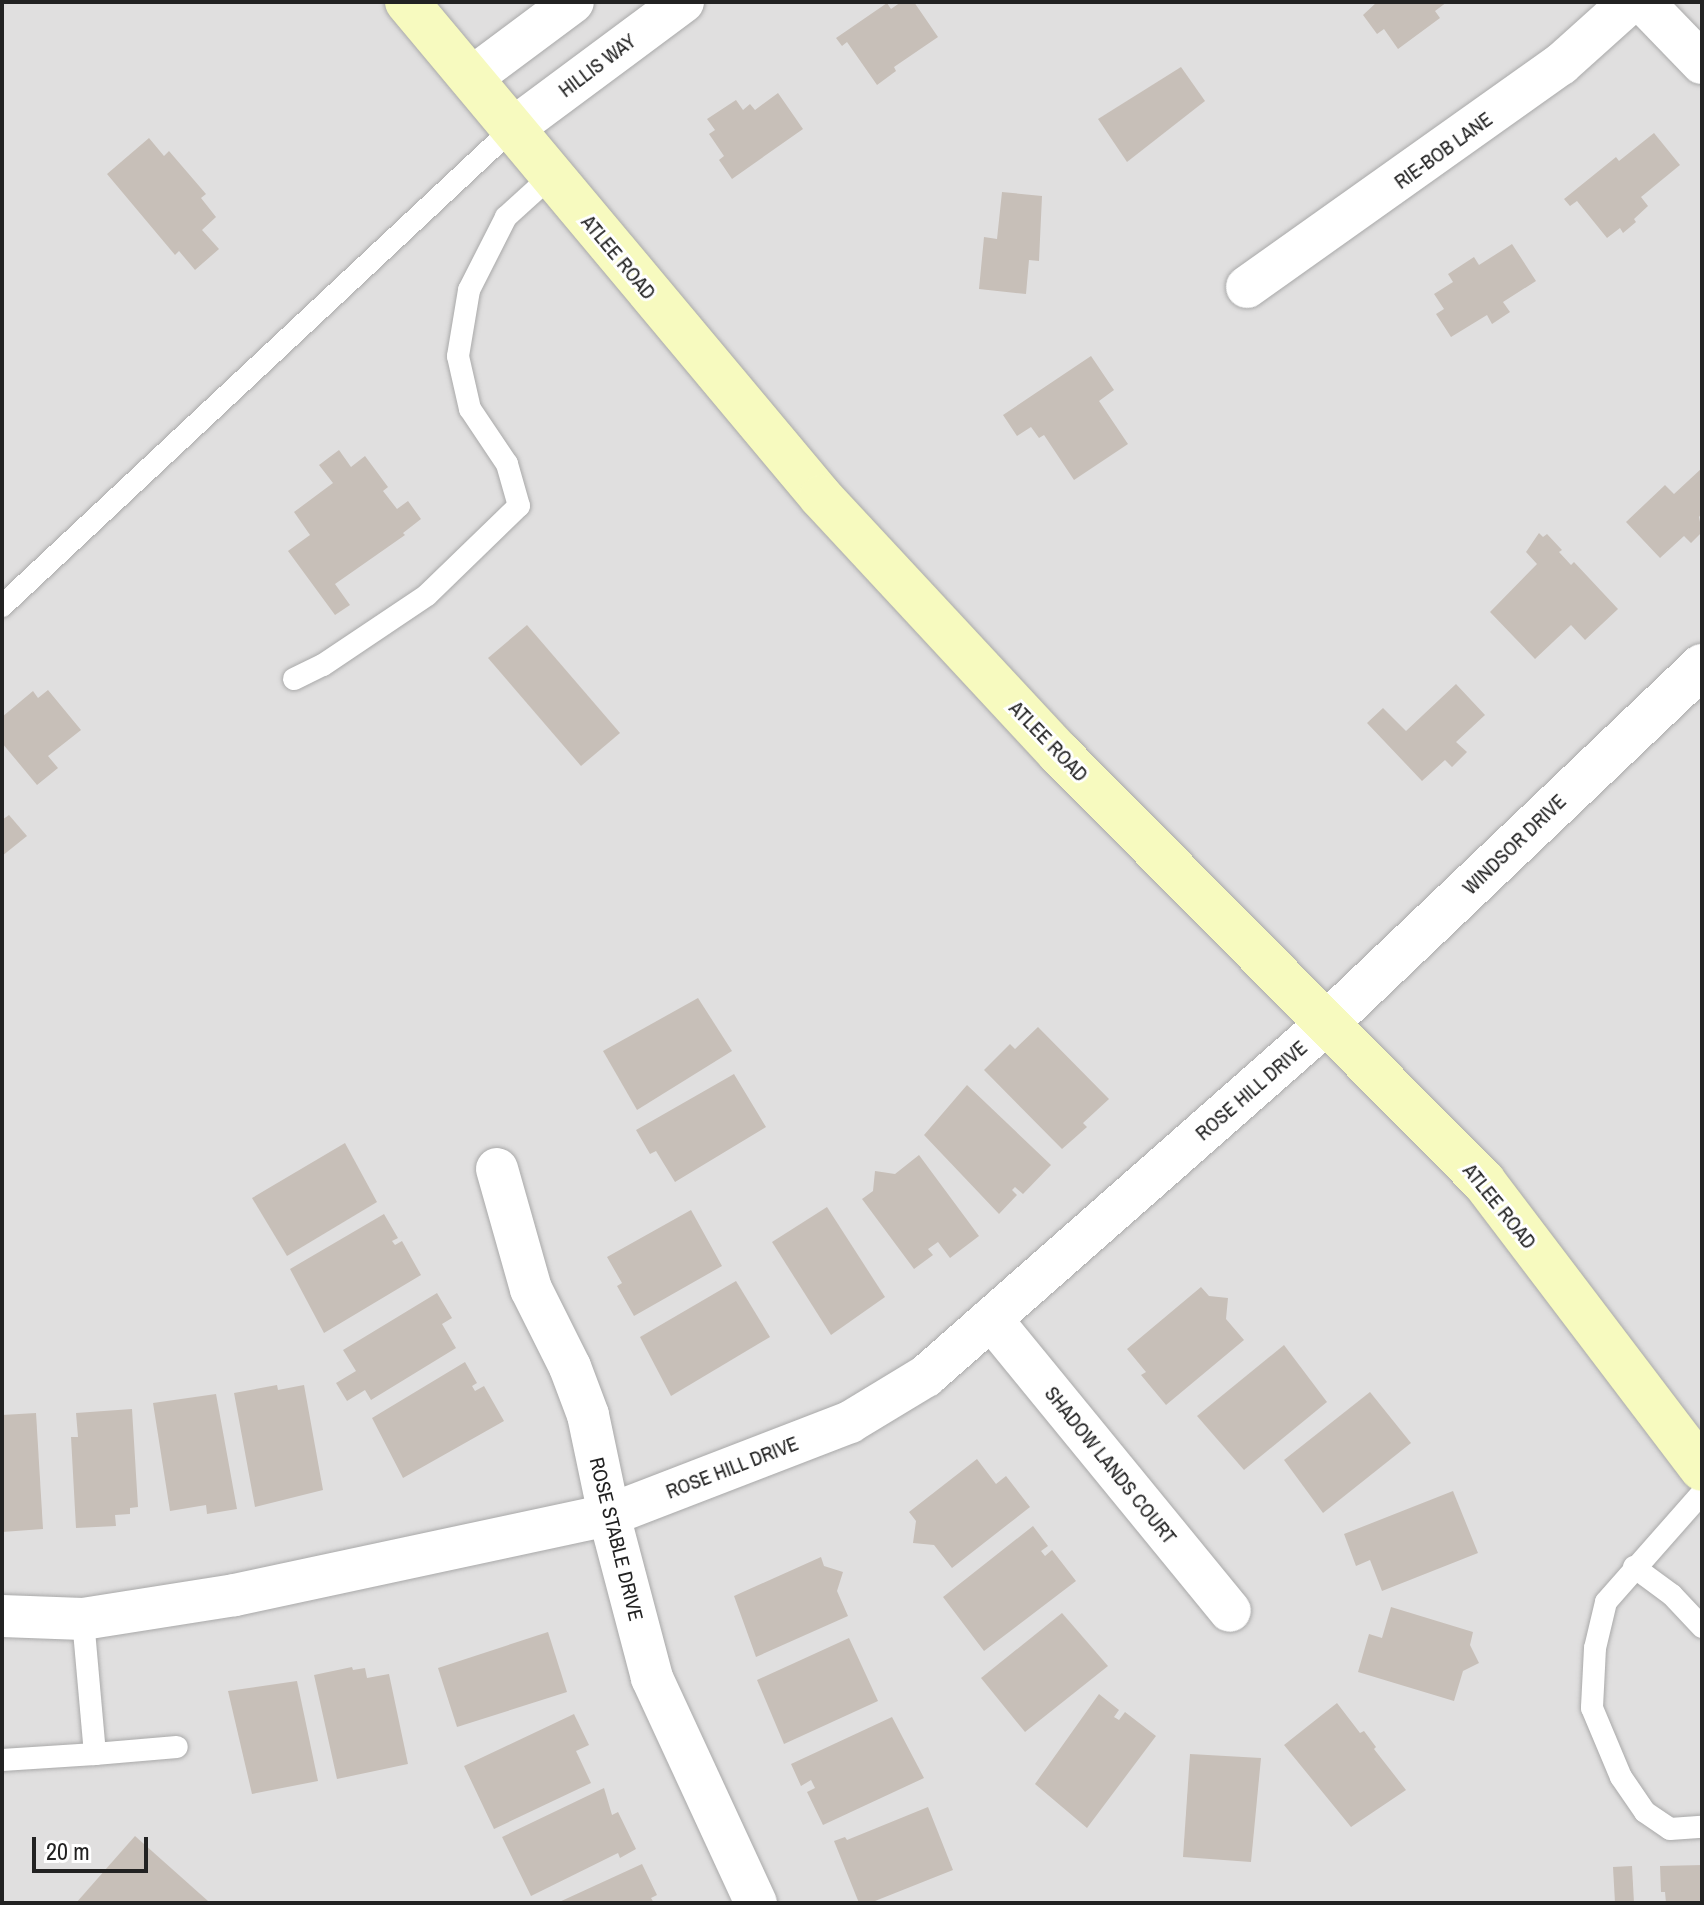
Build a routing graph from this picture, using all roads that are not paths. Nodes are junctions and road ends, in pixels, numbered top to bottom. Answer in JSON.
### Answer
{"nodes":[{"id":1,"x":407,"y":2,"type":"edge"},
{"id":2,"x":573,"y":2,"type":"edge"},
{"id":3,"x":683,"y":2,"type":"edge"},
{"id":4,"x":1630,"y":2,"type":"edge"},
{"id":5,"x":1643,"y":2,"type":"edge"},
{"id":6,"x":1702,"y":63,"type":"edge"},
{"id":7,"x":471,"y":78,"type":"junction"},
{"id":8,"x":512,"y":129,"type":"junction"},
{"id":9,"x":551,"y":176,"type":"junction"},
{"id":10,"x":1247,"y":287,"type":"dead end"},
{"id":11,"x":2,"y":606,"type":"edge"},
{"id":12,"x":1702,"y":666,"type":"edge"},
{"id":13,"x":294,"y":679,"type":"dead end"},
{"id":14,"x":1327,"y":1023,"type":"junction"},
{"id":15,"x":497,"y":1169,"type":"dead end"},
{"id":16,"x":991,"y":1319,"type":"junction"},
{"id":17,"x":1702,"y":1469,"type":"edge"},
{"id":18,"x":1702,"y":1493,"type":"edge"},
{"id":19,"x":609,"y":1515,"type":"junction"},
{"id":20,"x":1634,"y":1567,"type":"junction"},
{"id":21,"x":1230,"y":1611,"type":"dead end"},
{"id":22,"x":2,"y":1616,"type":"edge"},
{"id":23,"x":83,"y":1619,"type":"junction"},
{"id":24,"x":1702,"y":1627,"type":"edge"},
{"id":25,"x":177,"y":1747,"type":"dead end"},
{"id":26,"x":95,"y":1754,"type":"junction"},
{"id":27,"x":2,"y":1760,"type":"edge"},
{"id":28,"x":1702,"y":1827,"type":"edge"},
{"id":29,"x":756,"y":1903,"type":"edge"}],
"edges":[{"from":1,"to":7,"type":"main road","name":"ATLEE ROAD"},
{"from":2,"to":7,"type":"street"},
{"from":3,"to":8,"type":"street","name":"HILLIS WAY"},
{"from":4,"to":10,"type":"street","name":"RIE-BOB LANE"},
{"from":5,"to":6,"type":"street"},
{"from":7,"to":8,"type":"main road","name":"ATLEE ROAD"},
{"from":8,"to":9,"type":"main road","name":"ATLEE ROAD"},
{"from":8,"to":11,"type":"lane"},
{"from":9,"to":13,"type":"lane"},
{"from":9,"to":14,"type":"main road","name":"ATLEE ROAD"},
{"from":12,"to":14,"type":"street","name":"WINDSOR DRIVE"},
{"from":14,"to":16,"type":"street","name":"ROSE HILL DRIVE"},
{"from":14,"to":17,"type":"main road","name":"ATLEE ROAD"},
{"from":15,"to":19,"type":"street","name":"ROSE STABLE DRIVE"},
{"from":16,"to":19,"type":"street","name":"ROSE HILL DRIVE"},
{"from":16,"to":21,"type":"street","name":"SHADOW LANDS COURT"},
{"from":18,"to":20,"type":"lane"},
{"from":19,"to":23,"type":"street","name":"ROSE HILL DRIVE"},
{"from":19,"to":29,"type":"street","name":"ROSE STABLE DRIVE"},
{"from":20,"to":24,"type":"lane"},
{"from":20,"to":28,"type":"lane"},
{"from":22,"to":23,"type":"street","name":"ROSE HILL DRIVE"},
{"from":23,"to":26,"type":"lane"},
{"from":25,"to":26,"type":"lane"},
{"from":26,"to":27,"type":"lane"}]}
